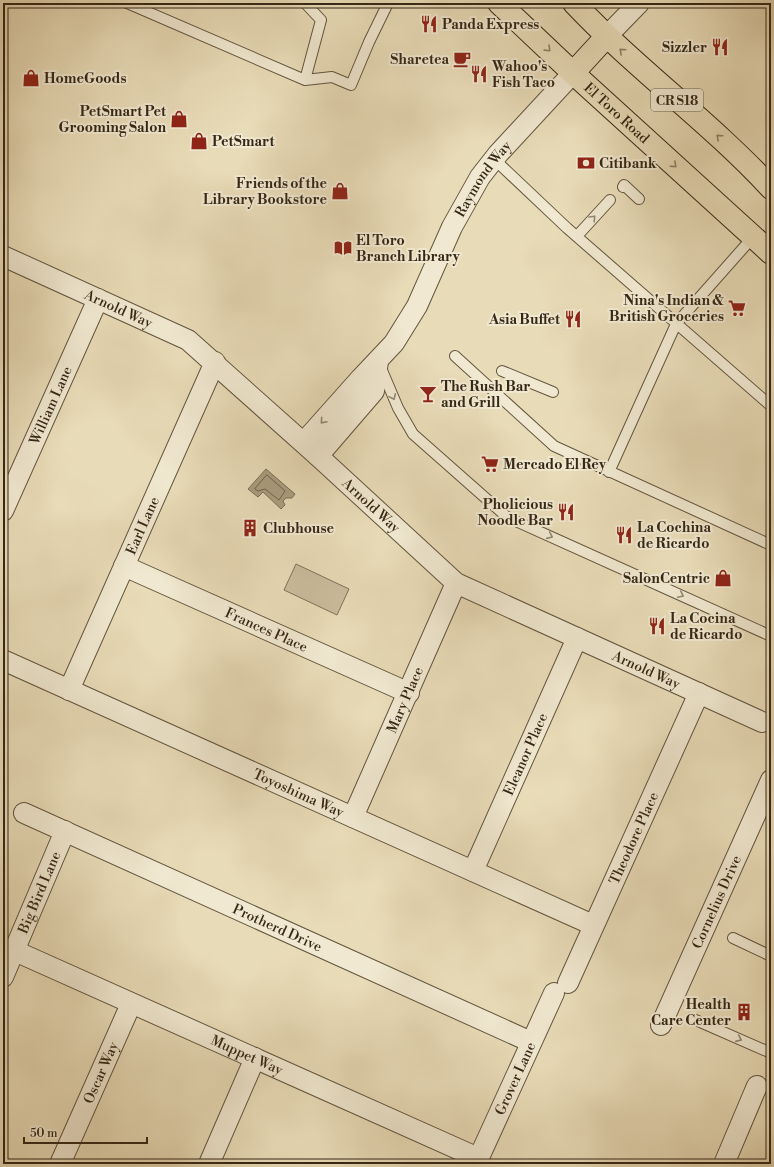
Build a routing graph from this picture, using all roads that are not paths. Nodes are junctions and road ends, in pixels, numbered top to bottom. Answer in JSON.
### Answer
{"nodes":[{"id":1,"x":127,"y":3,"type":"edge"},
{"id":2,"x":305,"y":3,"type":"edge"},
{"id":3,"x":388,"y":3,"type":"edge"},
{"id":4,"x":499,"y":3,"type":"edge"},
{"id":5,"x":574,"y":3,"type":"edge"},
{"id":6,"x":639,"y":3,"type":"edge"},
{"id":7,"x":606,"y":37,"type":"junction"},
{"id":8,"x":573,"y":73,"type":"junction"},
{"id":9,"x":305,"y":80,"type":"junction"},
{"id":10,"x":494,"y":159,"type":"junction"},
{"id":11,"x":623,"y":187,"type":"dead end"},
{"id":12,"x":771,"y":188,"type":"edge"},
{"id":13,"x":639,"y":199,"type":"dead end"},
{"id":14,"x":610,"y":200,"type":"dead end"},
{"id":15,"x":577,"y":236,"type":"junction"},
{"id":16,"x":753,"y":237,"type":"junction"},
{"id":17,"x":771,"y":253,"type":"edge"},
{"id":18,"x":3,"y":256,"type":"edge"},
{"id":19,"x":98,"y":299,"type":"junction"},
{"id":20,"x":676,"y":324,"type":"junction"},
{"id":21,"x":456,"y":356,"type":"dead end"},
{"id":22,"x":378,"y":361,"type":"junction"},
{"id":23,"x":216,"y":362,"type":"junction"},
{"id":24,"x":502,"y":371,"type":"dead end"},
{"id":25,"x":553,"y":392,"type":"dead end"},
{"id":26,"x":771,"y":406,"type":"edge"},
{"id":27,"x":304,"y":442,"type":"junction"},
{"id":28,"x":318,"y":456,"type":"junction"},
{"id":29,"x":609,"y":472,"type":"junction"},
{"id":30,"x":3,"y":511,"type":"edge"},
{"id":31,"x":771,"y":545,"type":"edge"},
{"id":32,"x":124,"y":566,"type":"junction"},
{"id":33,"x":456,"y":584,"type":"junction"},
{"id":34,"x":771,"y":636,"type":"edge"},
{"id":35,"x":577,"y":638,"type":"junction"},
{"id":36,"x":3,"y":660,"type":"edge"},
{"id":37,"x":69,"y":690,"type":"junction"},
{"id":38,"x":409,"y":693,"type":"junction"},
{"id":39,"x":699,"y":693,"type":"junction"},
{"id":40,"x":766,"y":724,"type":"edge"},
{"id":41,"x":771,"y":780,"type":"edge"},
{"id":42,"x":24,"y":813,"type":"dead end"},
{"id":43,"x":353,"y":817,"type":"junction"},
{"id":44,"x":65,"y":831,"type":"junction"},
{"id":45,"x":473,"y":871,"type":"junction"},
{"id":46,"x":593,"y":925,"type":"junction"},
{"id":47,"x":732,"y":938,"type":"dead end"},
{"id":48,"x":14,"y":951,"type":"junction"},
{"id":49,"x":771,"y":956,"type":"edge"},
{"id":50,"x":3,"y":977,"type":"edge"},
{"id":51,"x":561,"y":988,"type":"joint"},
{"id":52,"x":131,"y":1004,"type":"junction"},
{"id":53,"x":691,"y":1018,"type":"dead end"},
{"id":54,"x":661,"y":1025,"type":"dead end"},
{"id":55,"x":531,"y":1042,"type":"junction"},
{"id":56,"x":771,"y":1053,"type":"edge"},
{"id":57,"x":255,"y":1058,"type":"junction"},
{"id":58,"x":757,"y":1086,"type":"dead end"},
{"id":59,"x":477,"y":1161,"type":"edge"},
{"id":60,"x":60,"y":1164,"type":"edge"},
{"id":61,"x":209,"y":1164,"type":"edge"},
{"id":62,"x":724,"y":1164,"type":"edge"}],
"edges":[{"from":1,"to":9,"type":"lane"},
{"from":2,"to":9,"type":"lane"},
{"from":3,"to":9,"type":"lane"},
{"from":4,"to":8,"type":"main road","name":"El Toro Road","one_way":true},
{"from":5,"to":7,"type":"main road","number":"CR S18"},
{"from":6,"to":7,"type":"street"},
{"from":7,"to":8,"type":"main road"},
{"from":12,"to":7,"type":"main road","number":"CR S18","one_way":true},
{"from":8,"to":10,"type":"street","name":"Raymond Way"},
{"from":8,"to":16,"type":"main road","name":"El Toro Road","one_way":true},
{"from":10,"to":15,"type":"lane"},
{"from":10,"to":22,"type":"street","name":"Raymond Way"},
{"from":11,"to":13,"type":"lane"},
{"from":15,"to":14,"type":"lane","one_way":true},
{"from":15,"to":20,"type":"lane"},
{"from":16,"to":17,"type":"main road","name":"El Toro Road"},
{"from":16,"to":20,"type":"lane"},
{"from":18,"to":19,"type":"street","name":"Arnold Way"},
{"from":19,"to":23,"type":"street","name":"Arnold Way"},
{"from":19,"to":30,"type":"street","name":"William Lane"},
{"from":20,"to":26,"type":"lane"},
{"from":20,"to":29,"type":"lane"},
{"from":21,"to":29,"type":"lane"},
{"from":22,"to":27,"type":"street","name":"Raymond Way","one_way":true},
{"from":22,"to":28,"type":"street"},
{"from":22,"to":34,"type":"lane","one_way":true},
{"from":23,"to":27,"type":"street","name":"Arnold Way"},
{"from":23,"to":32,"type":"street","name":"Earl Lane"},
{"from":24,"to":25,"type":"lane"},
{"from":27,"to":28,"type":"street","name":"Arnold Way"},
{"from":28,"to":33,"type":"street","name":"Arnold Way"},
{"from":29,"to":31,"type":"lane"},
{"from":32,"to":37,"type":"street","name":"Earl Lane"},
{"from":32,"to":38,"type":"street","name":"Frances Place"},
{"from":33,"to":35,"type":"street","name":"Arnold Way"},
{"from":33,"to":38,"type":"street","name":"Mary Place"},
{"from":35,"to":39,"type":"street","name":"Arnold Way"},
{"from":35,"to":45,"type":"street","name":"Eleanor Place"},
{"from":36,"to":37,"type":"street","name":"Toyoshima Way"},
{"from":37,"to":43,"type":"street","name":"Toyoshima Way"},
{"from":38,"to":43,"type":"street","name":"Mary Place"},
{"from":39,"to":40,"type":"street","name":"Arnold Way"},
{"from":39,"to":46,"type":"street","name":"Theodore Place"},
{"from":41,"to":54,"type":"street","name":"Cornelius Drive"},
{"from":42,"to":44,"type":"street","name":"Protherd Drive"},
{"from":43,"to":45,"type":"street","name":"Toyoshima Way"},
{"from":44,"to":48,"type":"street","name":"Big Bird Lane"},
{"from":44,"to":55,"type":"street","name":"Protherd Drive"},
{"from":45,"to":46,"type":"street","name":"Toyoshima Way"},
{"from":46,"to":51,"type":"street","name":"Theodore Place"},
{"from":47,"to":49,"type":"lane"},
{"from":48,"to":50,"type":"street","name":"Big Bird Lane"},
{"from":48,"to":52,"type":"street","name":"Muppet Way"},
{"from":51,"to":55,"type":"street","name":"Grover Lane"},
{"from":52,"to":57,"type":"street","name":"Muppet Way"},
{"from":52,"to":60,"type":"street","name":"Oscar Way"},
{"from":53,"to":56,"type":"lane","one_way":true},
{"from":55,"to":59,"type":"street","name":"Grover Lane"},
{"from":57,"to":59,"type":"street","name":"Muppet Way"},
{"from":57,"to":61,"type":"street"},
{"from":58,"to":62,"type":"street"}]}
